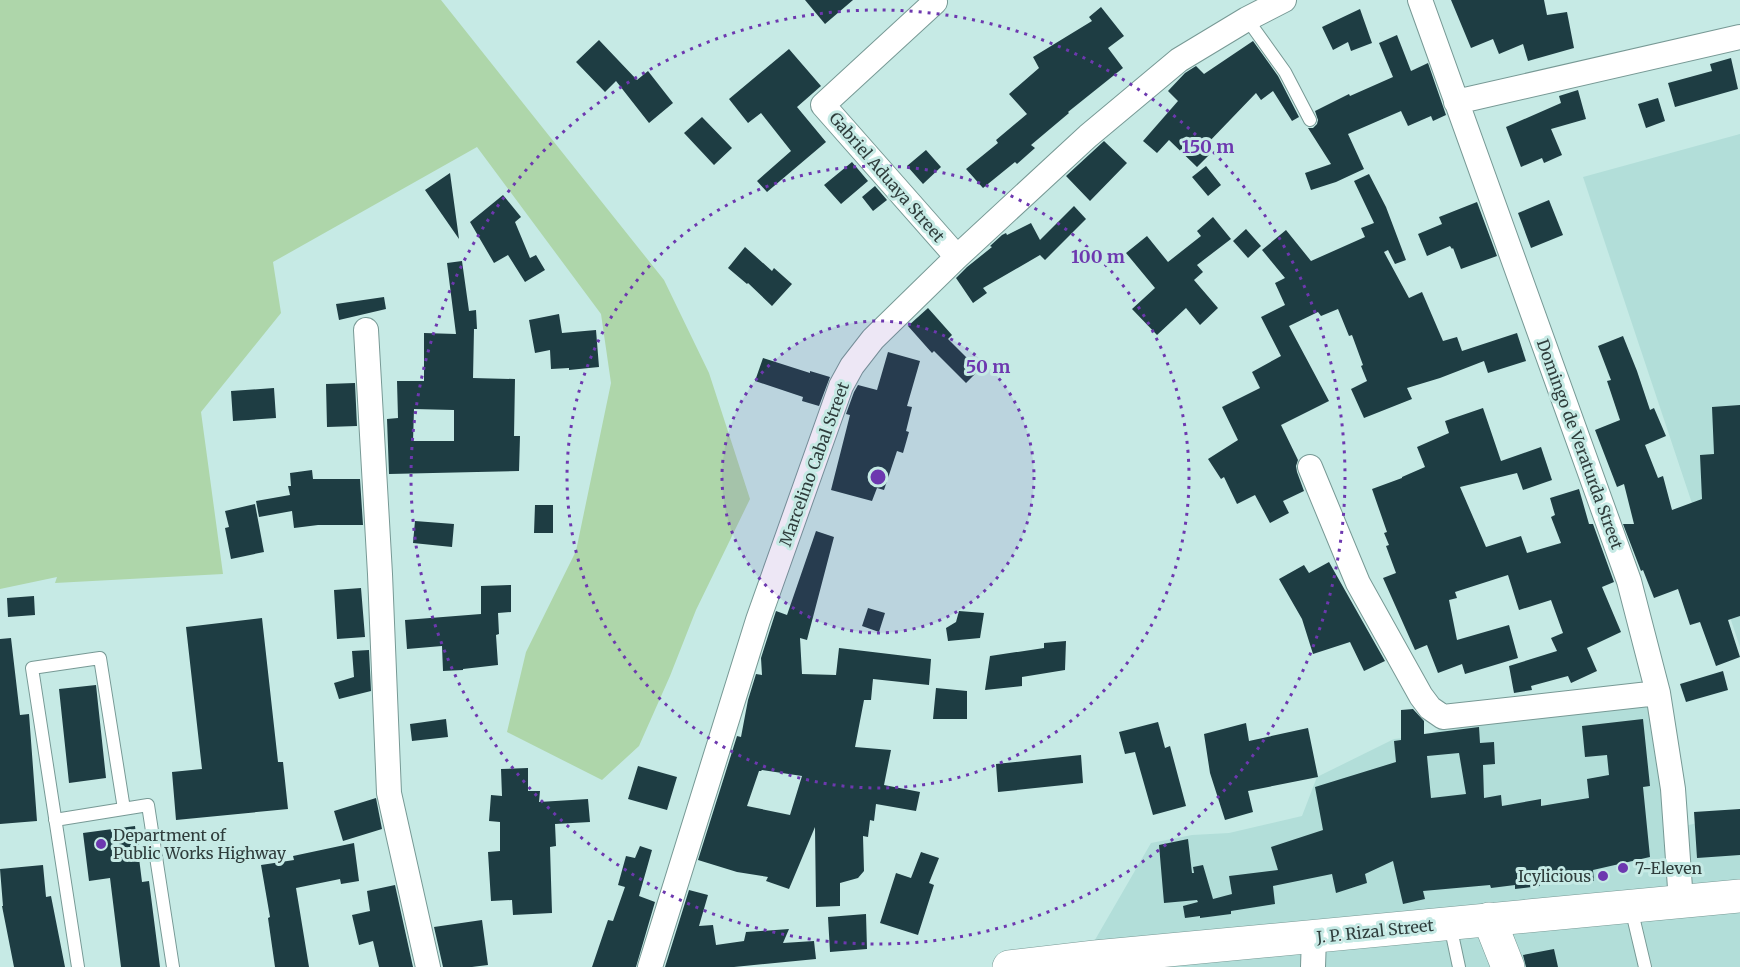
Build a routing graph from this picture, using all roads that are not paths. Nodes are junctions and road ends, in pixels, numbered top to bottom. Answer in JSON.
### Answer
{"nodes":[{"id":1,"x":934,"y":0,"type":"edge"},
{"id":2,"x":1284,"y":0,"type":"edge"},
{"id":3,"x":1420,"y":0,"type":"edge"},
{"id":4,"x":1247,"y":19,"type":"junction"},
{"id":5,"x":1740,"y":37,"type":"edge"},
{"id":6,"x":1456,"y":102,"type":"junction"},
{"id":7,"x":1310,"y":120,"type":"dead end"},
{"id":8,"x":957,"y":257,"type":"junction"},
{"id":9,"x":366,"y":330,"type":"dead end"},
{"id":10,"x":1310,"y":467,"type":"dead end"},
{"id":11,"x":1658,"y":693,"type":"junction"},
{"id":12,"x":124,"y":809,"type":"junction"},
{"id":13,"x":54,"y":820,"type":"junction"},
{"id":14,"x":1740,"y":896,"type":"edge"},
{"id":15,"x":1681,"y":902,"type":"junction"},
{"id":16,"x":1631,"y":906,"type":"junction"},
{"id":17,"x":1490,"y":919,"type":"junction"},
{"id":18,"x":1449,"y":924,"type":"junction"},
{"id":19,"x":1313,"y":952,"type":"edge"},
{"id":20,"x":1082,"y":963,"type":"edge"},
{"id":21,"x":78,"y":967,"type":"edge"},
{"id":22,"x":173,"y":967,"type":"edge"},
{"id":23,"x":428,"y":967,"type":"edge"},
{"id":24,"x":650,"y":967,"type":"edge"},
{"id":25,"x":1009,"y":967,"type":"edge"},
{"id":26,"x":1459,"y":967,"type":"edge"},
{"id":27,"x":1509,"y":967,"type":"edge"},
{"id":28,"x":1645,"y":967,"type":"edge"}],
"edges":[{"from":1,"to":8,"type":"street","name":"Gabriel Aduaya Street"},
{"from":2,"to":4,"type":"street","name":"Marcelino Cabal Street"},
{"from":3,"to":6,"type":"street","name":"Domingo de Veraturda Street"},
{"from":4,"to":7,"type":"lane"},
{"from":4,"to":8,"type":"street","name":"Marcelino Cabal Street"},
{"from":5,"to":6,"type":"street"},
{"from":6,"to":11,"type":"street","name":"Domingo de Veraturda Street"},
{"from":8,"to":24,"type":"street","name":"Marcelino Cabal Street"},
{"from":9,"to":23,"type":"street"},
{"from":10,"to":11,"type":"street"},
{"from":11,"to":15,"type":"street","name":"Domingo de Veraturda Street"},
{"from":12,"to":13,"type":"lane"},
{"from":12,"to":13,"type":"lane"},
{"from":12,"to":22,"type":"lane"},
{"from":13,"to":21,"type":"lane"},
{"from":14,"to":15,"type":"main road","name":"J. P. Rizal Street"},
{"from":15,"to":16,"type":"main road","name":"J. P. Rizal Street"},
{"from":16,"to":17,"type":"main road","name":"J. P. Rizal Street"},
{"from":16,"to":28,"type":"lane"},
{"from":17,"to":18,"type":"main road","name":"J. P. Rizal Street"},
{"from":17,"to":27,"type":"main road"},
{"from":18,"to":19,"type":"main road","name":"J. P. Rizal Street"},
{"from":18,"to":26,"type":"lane"},
{"from":19,"to":20,"type":"main road","name":"J. P. Rizal Street"},
{"from":20,"to":25,"type":"main road","name":"J. P. Rizal Street"}]}
